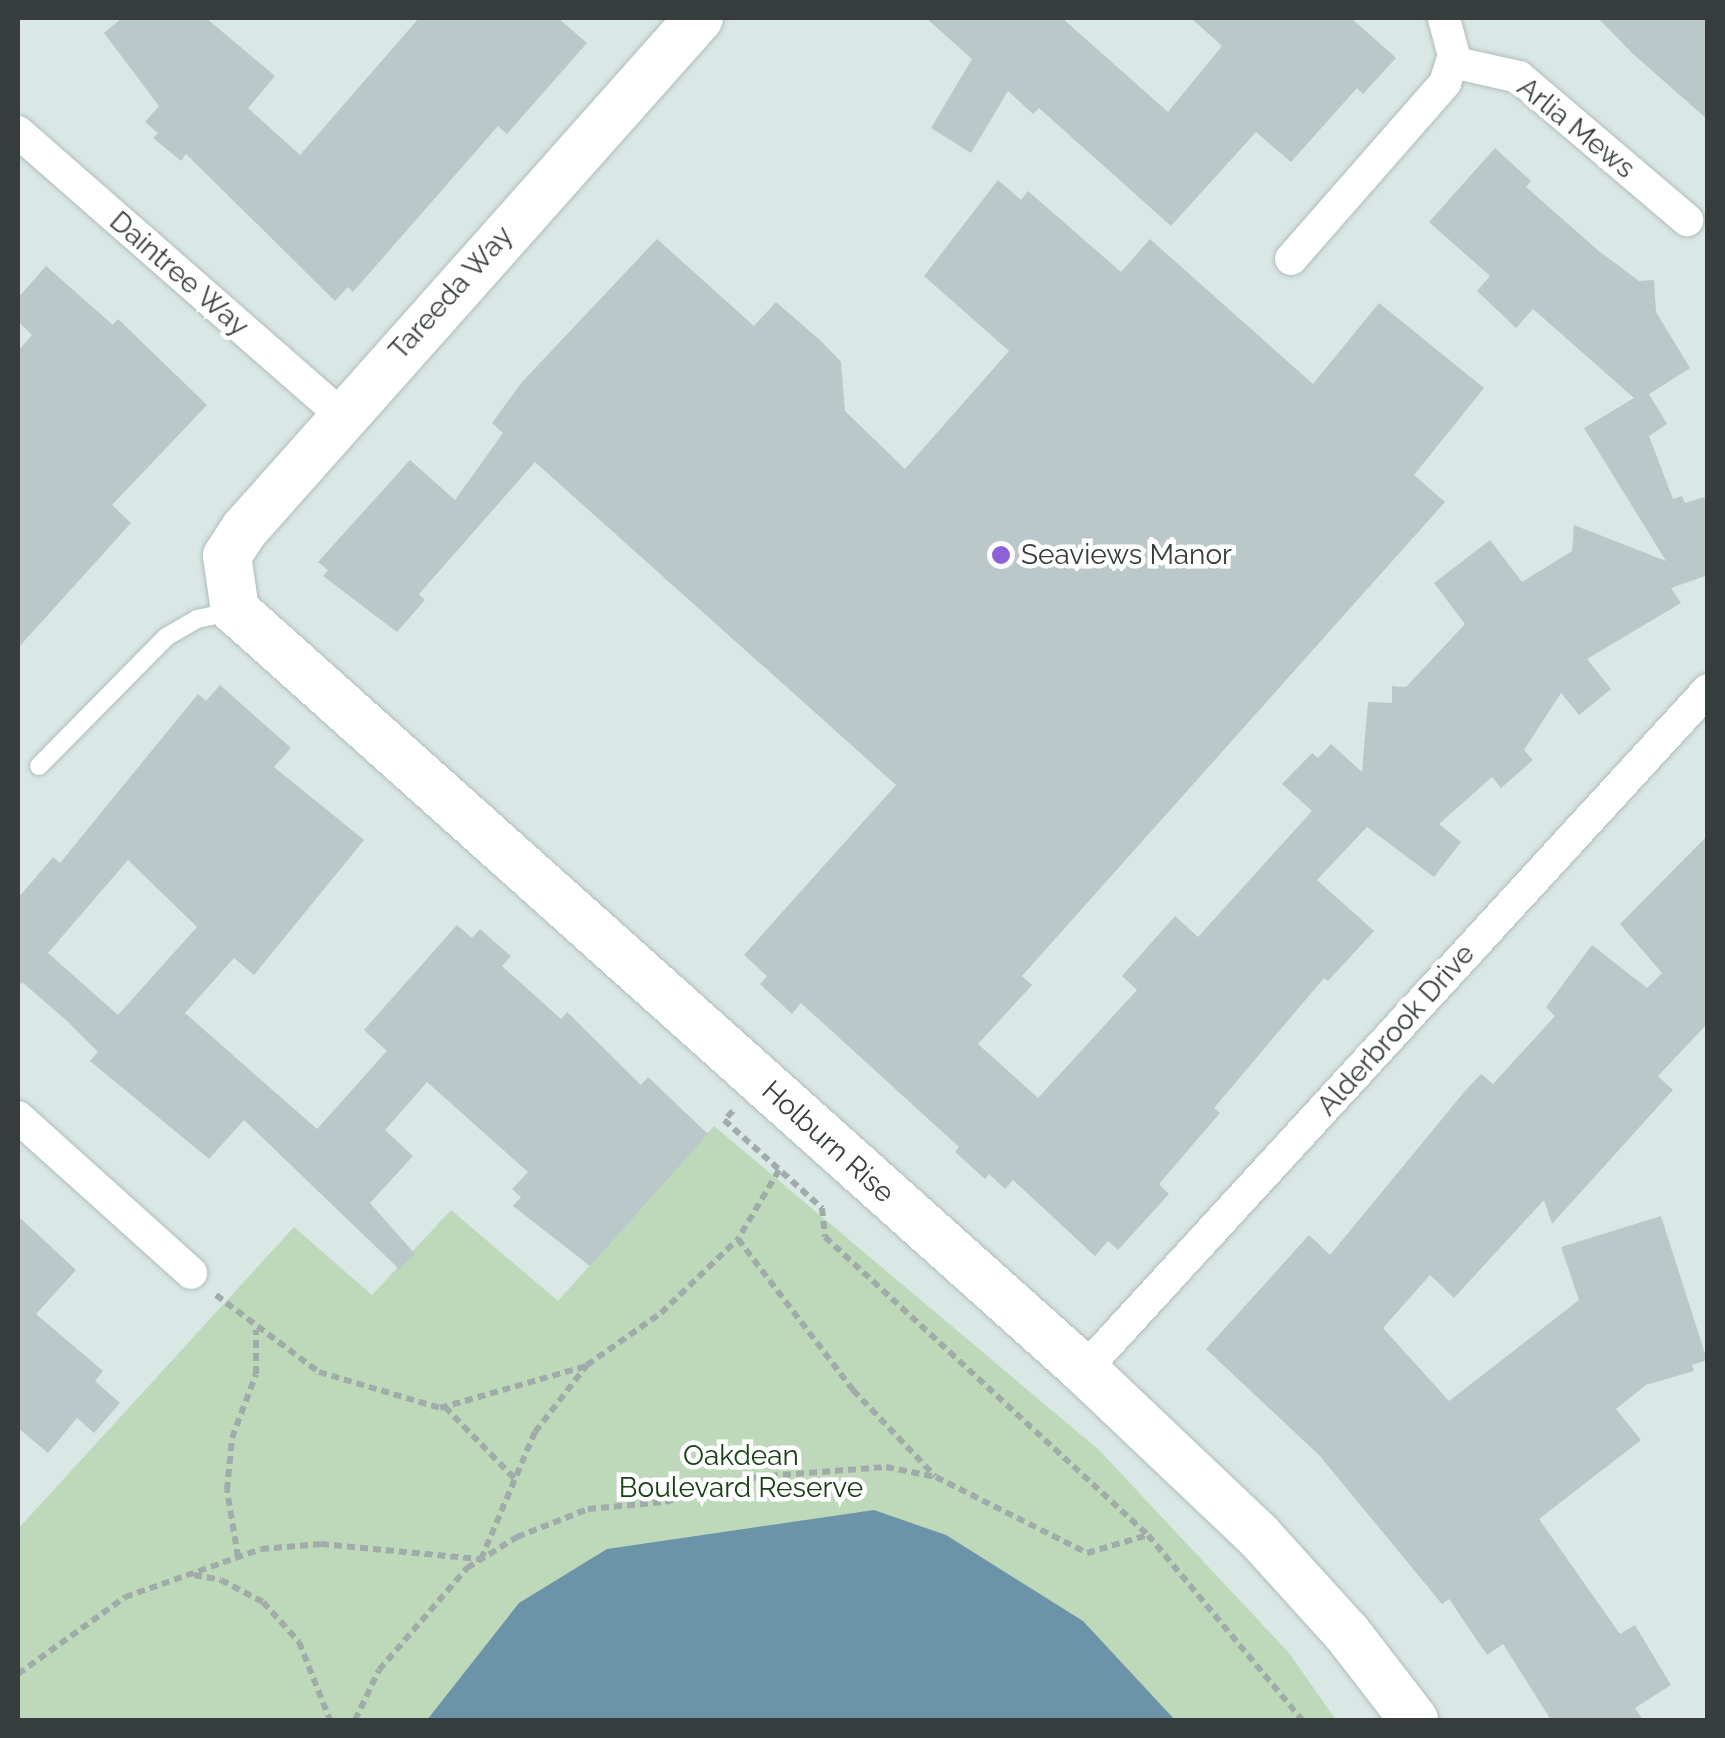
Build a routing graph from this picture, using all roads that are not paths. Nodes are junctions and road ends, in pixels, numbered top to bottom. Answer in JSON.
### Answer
{"nodes":[{"id":1,"x":1444,"y":18,"type":"edge"},
{"id":2,"x":683,"y":23,"type":"edge"},
{"id":3,"x":1452,"y":62,"type":"junction"},
{"id":4,"x":18,"y":132,"type":"edge"},
{"id":5,"x":1687,"y":220,"type":"dead end"},
{"id":6,"x":1291,"y":259,"type":"dead end"},
{"id":7,"x":342,"y":415,"type":"junction"},
{"id":8,"x":231,"y":596,"type":"junction"},
{"id":9,"x":1708,"y":690,"type":"edge"},
{"id":10,"x":39,"y":766,"type":"dead end"},
{"id":11,"x":18,"y":1117,"type":"edge"},
{"id":12,"x":192,"y":1273,"type":"road end"},
{"id":13,"x":1084,"y":1370,"type":"junction"},
{"id":14,"x":1414,"y":1720,"type":"edge"}],
"edges":[{"from":1,"to":3,"type":"street"},
{"from":2,"to":7,"type":"street","name":"Tareeda Way"},
{"from":3,"to":5,"type":"street","name":"Arlia Mews"},
{"from":3,"to":6,"type":"street"},
{"from":4,"to":7,"type":"street","name":"Daintree Way"},
{"from":7,"to":8,"type":"street","name":"Tareeda Way"},
{"from":8,"to":10,"type":"lane"},
{"from":8,"to":13,"type":"street","name":"Holburn Rise"},
{"from":9,"to":13,"type":"street","name":"Alderbrook Drive"},
{"from":11,"to":12,"type":"street"},
{"from":13,"to":14,"type":"street","name":"Holburn Rise"}]}
